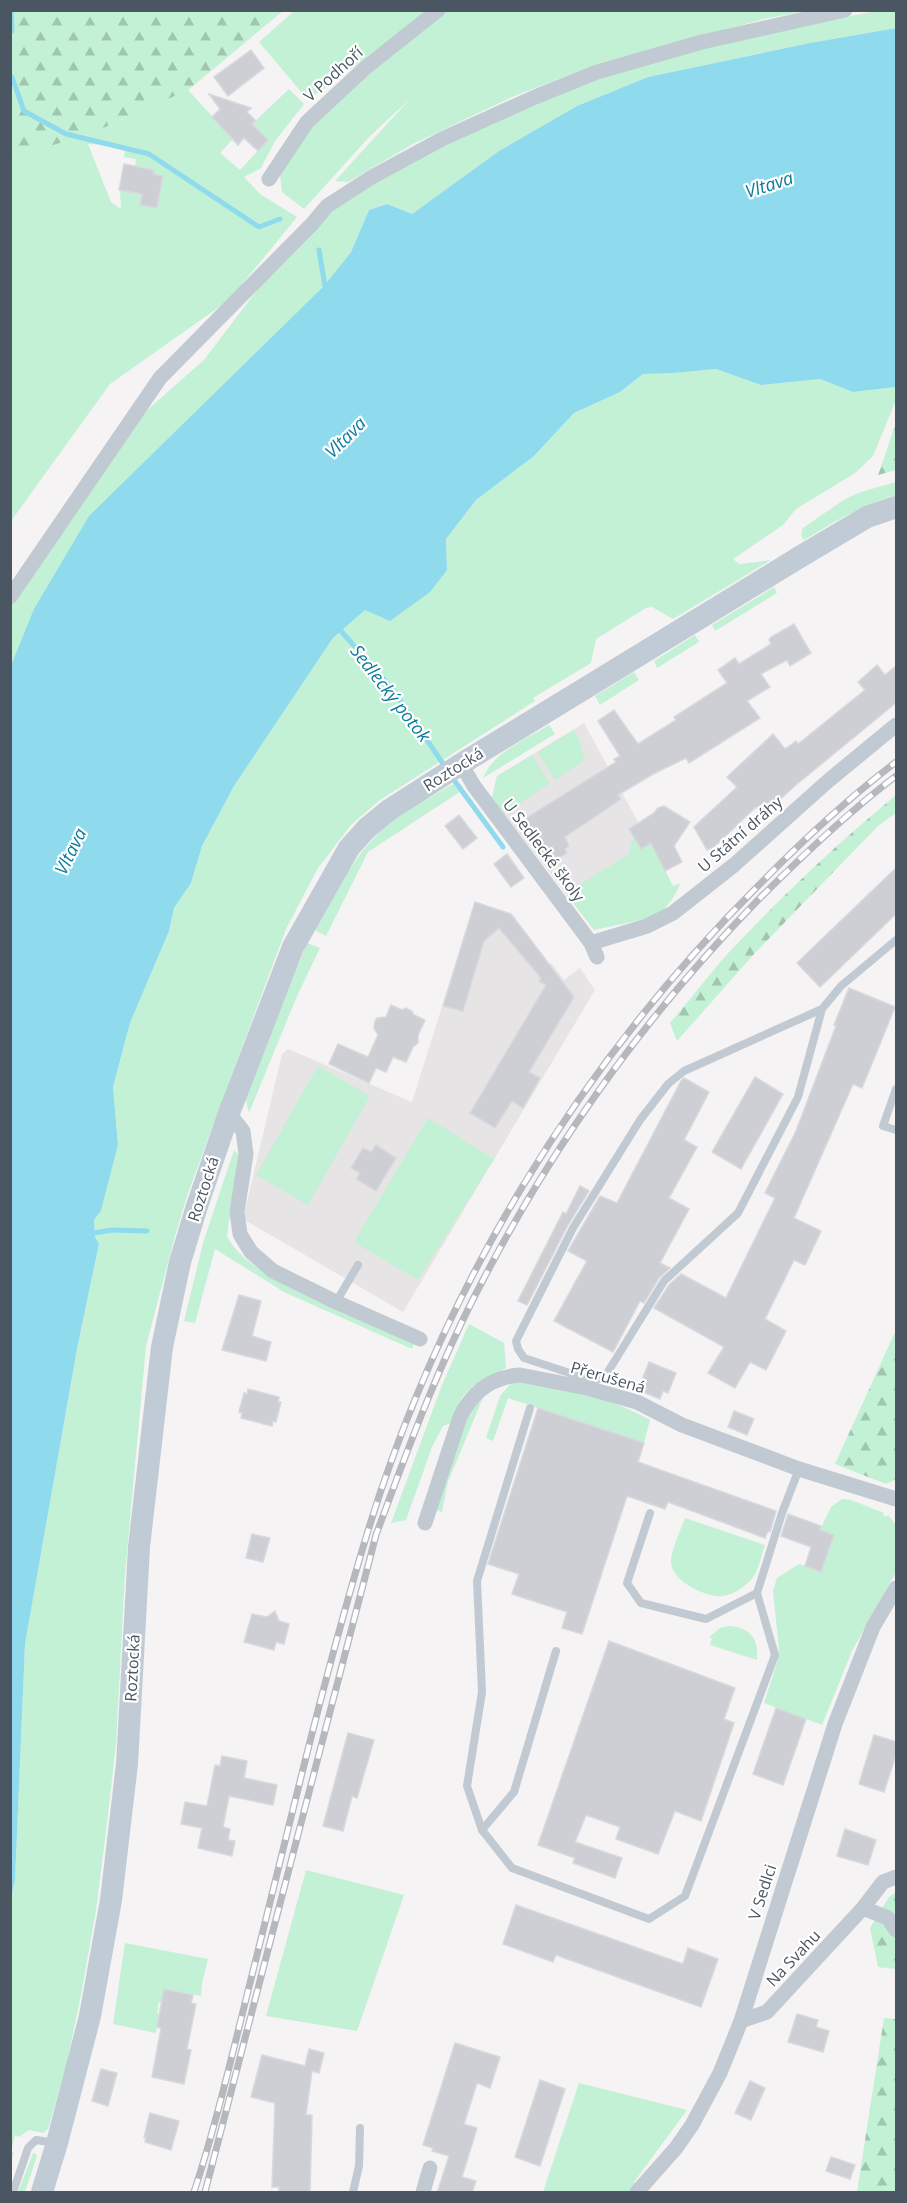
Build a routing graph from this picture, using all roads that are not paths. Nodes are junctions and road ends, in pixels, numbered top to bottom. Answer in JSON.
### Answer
{"nodes":[{"id":1,"x":438,"y":10,"type":"edge"},
{"id":2,"x":845,"y":10,"type":"edge"},
{"id":3,"x":269,"y":179,"type":"dead end"},
{"id":4,"x":897,"y":507,"type":"edge"},
{"id":5,"x":10,"y":597,"type":"edge"},
{"id":6,"x":897,"y":726,"type":"edge"},
{"id":7,"x":460,"y":764,"type":"junction"},
{"id":8,"x":897,"y":940,"type":"edge"},
{"id":9,"x":594,"y":950,"type":"joint"},
{"id":10,"x":822,"y":1009,"type":"junction"},
{"id":11,"x":897,"y":1089,"type":"edge"},
{"id":12,"x":229,"y":1113,"type":"junction"},
{"id":13,"x":897,"y":1130,"type":"edge"},
{"id":14,"x":358,"y":1266,"type":"dead end"},
{"id":15,"x":336,"y":1302,"type":"junction"},
{"id":16,"x":420,"y":1339,"type":"dead end"},
{"id":17,"x":530,"y":1408,"type":"dead end"},
{"id":18,"x":799,"y":1469,"type":"junction"},
{"id":19,"x":897,"y":1499,"type":"edge"},
{"id":20,"x":650,"y":1513,"type":"dead end"},
{"id":21,"x":425,"y":1523,"type":"dead end"},
{"id":22,"x":897,"y":1588,"type":"edge"},
{"id":23,"x":757,"y":1593,"type":"junction"},
{"id":24,"x":556,"y":1651,"type":"dead end"},
{"id":25,"x":482,"y":1830,"type":"junction"},
{"id":26,"x":897,"y":1877,"type":"edge"},
{"id":27,"x":863,"y":1908,"type":"junction"},
{"id":28,"x":897,"y":1930,"type":"edge"},
{"id":29,"x":741,"y":2021,"type":"junction"},
{"id":30,"x":360,"y":2128,"type":"dead end"},
{"id":31,"x":57,"y":2143,"type":"junction"},
{"id":32,"x":430,"y":2168,"type":"dead end"},
{"id":33,"x":13,"y":2193,"type":"edge"},
{"id":34,"x":42,"y":2193,"type":"edge"},
{"id":35,"x":353,"y":2193,"type":"edge"},
{"id":36,"x":423,"y":2193,"type":"edge"},
{"id":37,"x":637,"y":2193,"type":"edge"}],
"edges":[{"from":1,"to":3,"type":"street","name":"V Podhoří"},
{"from":2,"to":5,"type":"street"},
{"from":4,"to":7,"type":"main road","name":"Roztocká"},
{"from":6,"to":9,"type":"street","name":"U Státní dráhy"},
{"from":7,"to":9,"type":"street","name":"U Sedlecké školy"},
{"from":7,"to":12,"type":"main road","name":"Roztocká"},
{"from":8,"to":10,"type":"lane"},
{"from":10,"to":10,"type":"lane"},
{"from":11,"to":13,"type":"lane"},
{"from":12,"to":15,"type":"street"},
{"from":12,"to":31,"type":"main road","name":"Roztocká"},
{"from":14,"to":15,"type":"lane"},
{"from":15,"to":16,"type":"street"},
{"from":17,"to":25,"type":"lane"},
{"from":18,"to":19,"type":"street","name":"Přerušená"},
{"from":18,"to":21,"type":"street","name":"Přerušená"},
{"from":18,"to":23,"type":"lane"},
{"from":20,"to":23,"type":"lane"},
{"from":22,"to":29,"type":"street","name":"V Sedlci"},
{"from":23,"to":25,"type":"lane"},
{"from":24,"to":25,"type":"lane"},
{"from":26,"to":27,"type":"street","name":"Na Svahu"},
{"from":27,"to":28,"type":"street"},
{"from":27,"to":29,"type":"street","name":"Na Svahu"},
{"from":29,"to":37,"type":"street","name":"V Sedlci"},
{"from":30,"to":35,"type":"lane"},
{"from":31,"to":33,"type":"lane"},
{"from":31,"to":34,"type":"main road","name":"Roztocká"},
{"from":32,"to":36,"type":"street"}]}
